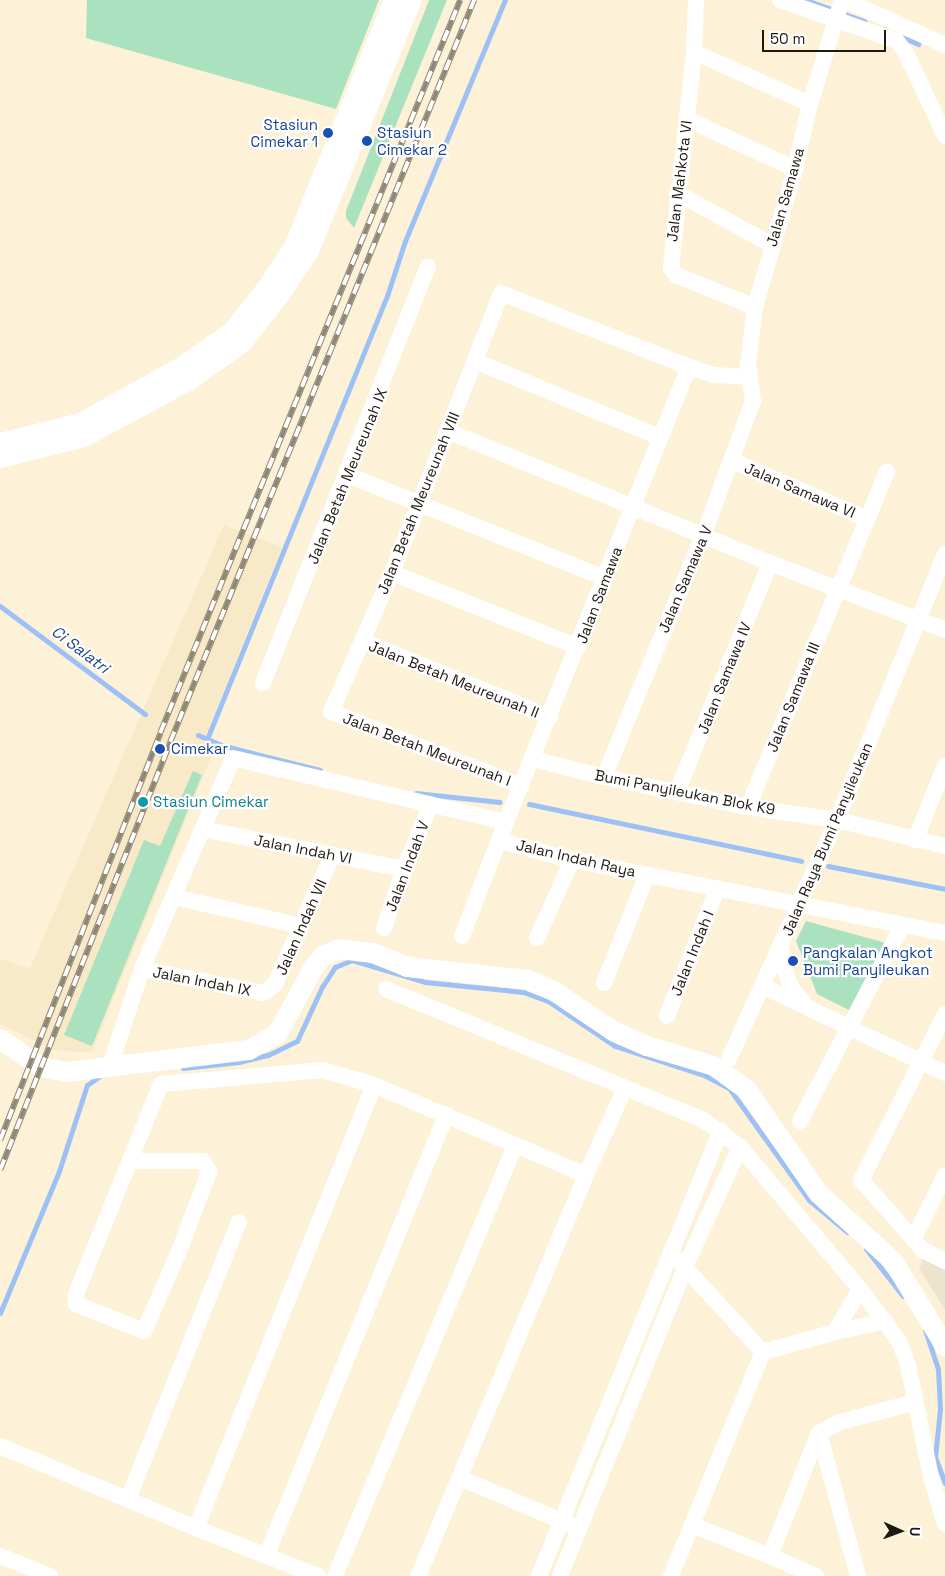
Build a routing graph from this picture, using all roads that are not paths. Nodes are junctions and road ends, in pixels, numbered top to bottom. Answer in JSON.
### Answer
{"nodes":[{"id":1,"x":394,"y":0,"type":"edge"},
{"id":2,"x":412,"y":0,"type":"edge"},
{"id":3,"x":696,"y":0,"type":"edge"},
{"id":4,"x":780,"y":0,"type":"edge"},
{"id":5,"x":840,"y":8,"type":"edge"},
{"id":6,"x":945,"y":45,"type":"edge"},
{"id":7,"x":694,"y":52,"type":"junction"},
{"id":8,"x":945,"y":98,"type":"edge"},
{"id":9,"x":810,"y":104,"type":"junction"},
{"id":10,"x":936,"y":116,"type":"junction"},
{"id":11,"x":687,"y":119,"type":"junction"},
{"id":12,"x":945,"y":135,"type":"edge"},
{"id":13,"x":795,"y":169,"type":"junction"},
{"id":14,"x":677,"y":193,"type":"junction"},
{"id":15,"x":772,"y":244,"type":"junction"},
{"id":16,"x":428,"y":267,"type":"dead end"},
{"id":17,"x":755,"y":307,"type":"junction"},
{"id":18,"x":475,"y":361,"type":"junction"},
{"id":19,"x":689,"y":367,"type":"junction"},
{"id":20,"x":749,"y":377,"type":"junction"},
{"id":21,"x":448,"y":431,"type":"junction"},
{"id":22,"x":658,"y":436,"type":"junction"},
{"id":23,"x":0,"y":443,"type":"edge"},
{"id":24,"x":0,"y":458,"type":"edge"},
{"id":25,"x":733,"y":461,"type":"junction"},
{"id":26,"x":886,"y":472,"type":"dead end"},
{"id":27,"x":348,"y":475,"type":"junction"},
{"id":28,"x":419,"y":504,"type":"junction"},
{"id":29,"x":634,"y":507,"type":"junction"},
{"id":30,"x":869,"y":514,"type":"junction"},
{"id":31,"x":703,"y":536,"type":"junction"},
{"id":32,"x":945,"y":554,"type":"edge"},
{"id":33,"x":770,"y":563,"type":"junction"},
{"id":34,"x":392,"y":573,"type":"junction"},
{"id":35,"x":604,"y":578,"type":"junction"},
{"id":36,"x":838,"y":587,"type":"junction"},
{"id":37,"x":918,"y":619,"type":"junction"},
{"id":38,"x":945,"y":630,"type":"edge"},
{"id":39,"x":362,"y":641,"type":"junction"},
{"id":40,"x":578,"y":647,"type":"junction"},
{"id":41,"x":264,"y":683,"type":"dead end"},
{"id":42,"x":331,"y":712,"type":"joint"},
{"id":43,"x":548,"y":717,"type":"junction"},
{"id":44,"x":533,"y":759,"type":"junction"},
{"id":45,"x":945,"y":766,"type":"edge"},
{"id":46,"x":604,"y":777,"type":"junction"},
{"id":47,"x":520,"y":791,"type":"junction"},
{"id":48,"x":677,"y":792,"type":"junction"},
{"id":49,"x":431,"y":804,"type":"junction"},
{"id":50,"x":748,"y":807,"type":"junction"},
{"id":51,"x":837,"y":820,"type":"junction"},
{"id":52,"x":506,"y":822,"type":"junction"},
{"id":53,"x":203,"y":829,"type":"junction"},
{"id":54,"x":915,"y":840,"type":"junction"},
{"id":55,"x":500,"y":841,"type":"junction"},
{"id":56,"x":945,"y":846,"type":"edge"},
{"id":57,"x":332,"y":856,"type":"junction"},
{"id":58,"x":572,"y":860,"type":"junction"},
{"id":59,"x":404,"y":869,"type":"junction"},
{"id":60,"x":646,"y":874,"type":"junction"},
{"id":61,"x":718,"y":890,"type":"junction"},
{"id":62,"x":174,"y":897,"type":"junction"},
{"id":63,"x":799,"y":904,"type":"junction"},
{"id":64,"x":302,"y":926,"type":"junction"},
{"id":65,"x":902,"y":926,"type":"junction"},
{"id":66,"x":384,"y":928,"type":"dead end"},
{"id":67,"x":945,"y":933,"type":"edge"},
{"id":68,"x":462,"y":936,"type":"dead end"},
{"id":69,"x":537,"y":938,"type":"dead end"},
{"id":70,"x":780,"y":945,"type":"junction"},
{"id":71,"x":142,"y":969,"type":"junction"},
{"id":72,"x":604,"y":983,"type":"dead end"},
{"id":73,"x":762,"y":986,"type":"junction"},
{"id":74,"x":386,"y":989,"type":"dead end"},
{"id":75,"x":262,"y":993,"type":"joint"},
{"id":76,"x":808,"y":1008,"type":"junction"},
{"id":77,"x":945,"y":1014,"type":"edge"},
{"id":78,"x":666,"y":1016,"type":"dead end"},
{"id":79,"x":848,"y":1029,"type":"junction"},
{"id":80,"x":0,"y":1039,"type":"edge"},
{"id":81,"x":729,"y":1059,"type":"dead end"},
{"id":82,"x":921,"y":1063,"type":"junction"},
{"id":83,"x":110,"y":1066,"type":"junction"},
{"id":84,"x":158,"y":1071,"type":"junction"},
{"id":85,"x":945,"y":1073,"type":"edge"},
{"id":86,"x":374,"y":1085,"type":"junction"},
{"id":87,"x":625,"y":1088,"type":"junction"},
{"id":88,"x":447,"y":1114,"type":"junction"},
{"id":89,"x":800,"y":1121,"type":"dead end"},
{"id":90,"x":721,"y":1131,"type":"junction"},
{"id":91,"x":516,"y":1145,"type":"junction"},
{"id":92,"x":740,"y":1147,"type":"junction"},
{"id":93,"x":131,"y":1161,"type":"junction"},
{"id":94,"x":586,"y":1175,"type":"junction"},
{"id":95,"x":945,"y":1175,"type":"edge"},
{"id":96,"x":239,"y":1222,"type":"dead end"},
{"id":97,"x":913,"y":1240,"type":"junction"},
{"id":98,"x":672,"y":1254,"type":"junction"},
{"id":99,"x":945,"y":1261,"type":"edge"},
{"id":100,"x":686,"y":1265,"type":"junction"},
{"id":101,"x":860,"y":1289,"type":"junction"},
{"id":102,"x":886,"y":1321,"type":"junction"},
{"id":103,"x":835,"y":1332,"type":"junction"},
{"id":104,"x":945,"y":1346,"type":"edge"},
{"id":105,"x":763,"y":1352,"type":"junction"},
{"id":106,"x":915,"y":1402,"type":"junction"},
{"id":107,"x":819,"y":1433,"type":"junction"},
{"id":108,"x":0,"y":1446,"type":"edge"},
{"id":109,"x":460,"y":1478,"type":"junction"},
{"id":110,"x":128,"y":1499,"type":"junction"},
{"id":111,"x":561,"y":1520,"type":"junction"},
{"id":112,"x":945,"y":1524,"type":"edge"},
{"id":113,"x":692,"y":1525,"type":"junction"},
{"id":114,"x":196,"y":1528,"type":"junction"},
{"id":115,"x":579,"y":1528,"type":"junction"},
{"id":116,"x":267,"y":1554,"type":"junction"},
{"id":117,"x":0,"y":1556,"type":"edge"},
{"id":118,"x":770,"y":1556,"type":"junction"},
{"id":119,"x":29,"y":1572,"type":"edge"},
{"id":120,"x":50,"y":1576,"type":"edge"},
{"id":121,"x":318,"y":1576,"type":"edge"},
{"id":122,"x":336,"y":1576,"type":"edge"},
{"id":123,"x":418,"y":1576,"type":"edge"},
{"id":124,"x":539,"y":1576,"type":"edge"},
{"id":125,"x":560,"y":1576,"type":"edge"},
{"id":126,"x":671,"y":1576,"type":"edge"},
{"id":127,"x":816,"y":1576,"type":"edge"},
{"id":128,"x":858,"y":1576,"type":"edge"}],
"edges":[{"from":1,"to":23,"type":"street"},
{"from":2,"to":24,"type":"street"},
{"from":3,"to":7,"type":"street","name":"Jalan Mahkota VI"},
{"from":4,"to":5,"type":"street"},
{"from":5,"to":6,"type":"street"},
{"from":5,"to":9,"type":"street","name":"Jalan Samawa"},
{"from":5,"to":10,"type":"street"},
{"from":7,"to":9,"type":"street"},
{"from":7,"to":11,"type":"street","name":"Jalan Mahkota VI"},
{"from":8,"to":10,"type":"street"},
{"from":9,"to":13,"type":"street","name":"Jalan Samawa"},
{"from":10,"to":12,"type":"street"},
{"from":11,"to":13,"type":"street"},
{"from":11,"to":14,"type":"street","name":"Jalan Mahkota VI"},
{"from":13,"to":15,"type":"street","name":"Jalan Samawa"},
{"from":14,"to":15,"type":"street"},
{"from":14,"to":17,"type":"street","name":"Jalan Mahkota VI"},
{"from":15,"to":17,"type":"street","name":"Jalan Samawa"},
{"from":16,"to":27,"type":"street","name":"Jalan Betah Meureunah IX"},
{"from":17,"to":20,"type":"street","name":"Jalan Samawa"},
{"from":18,"to":19,"type":"street","name":"Jalan Betah Meureunah VIII"},
{"from":18,"to":21,"type":"street","name":"Jalan Betah Meureunah VIII"},
{"from":18,"to":22,"type":"street"},
{"from":19,"to":20,"type":"street"},
{"from":19,"to":22,"type":"street","name":"Jalan Samawa"},
{"from":20,"to":25,"type":"street","name":"Jalan Samawa V"},
{"from":21,"to":28,"type":"street","name":"Jalan Betah Meureunah VIII"},
{"from":21,"to":29,"type":"street"},
{"from":22,"to":29,"type":"street","name":"Jalan Samawa"},
{"from":25,"to":30,"type":"street","name":"Jalan Samawa VI"},
{"from":25,"to":31,"type":"street","name":"Jalan Samawa V"},
{"from":26,"to":30,"type":"street"},
{"from":27,"to":28,"type":"street"},
{"from":27,"to":41,"type":"street","name":"Jalan Betah Meureunah IX"},
{"from":28,"to":34,"type":"street","name":"Jalan Betah Meureunah VIII"},
{"from":28,"to":35,"type":"street"},
{"from":29,"to":31,"type":"street"},
{"from":29,"to":35,"type":"street","name":"Jalan Samawa"},
{"from":30,"to":36,"type":"street","name":"Jalan Samawa VI"},
{"from":31,"to":33,"type":"street"},
{"from":31,"to":46,"type":"street","name":"Jalan Samawa V"},
{"from":32,"to":37,"type":"street","name":"Jalan Raya Bumi Panyileukan"},
{"from":33,"to":36,"type":"street"},
{"from":33,"to":48,"type":"street","name":"Jalan Samawa IV"},
{"from":34,"to":39,"type":"street","name":"Jalan Betah Meureunah VIII"},
{"from":34,"to":40,"type":"street"},
{"from":35,"to":40,"type":"street","name":"Jalan Samawa"},
{"from":36,"to":37,"type":"street"},
{"from":36,"to":50,"type":"street","name":"Jalan Samawa III"},
{"from":37,"to":38,"type":"street"},
{"from":37,"to":51,"type":"street","name":"Jalan Raya Bumi Panyileukan"},
{"from":39,"to":42,"type":"street","name":"Jalan Betah Meureunah VIII"},
{"from":39,"to":43,"type":"street","name":"Jalan Betah Meureunah II"},
{"from":40,"to":43,"type":"street","name":"Jalan Samawa"},
{"from":42,"to":47,"type":"street","name":"Jalan Betah Meureunah I"},
{"from":43,"to":44,"type":"street","name":"Jalan Samawa"},
{"from":44,"to":46,"type":"street","name":"Bumi Panyileukan Blok K9"},
{"from":44,"to":47,"type":"street","name":"Jalan Samawa"},
{"from":45,"to":54,"type":"street"},
{"from":46,"to":48,"type":"street","name":"Bumi Panyileukan Blok K9"},
{"from":47,"to":52,"type":"street","name":"Jalan Samawa"},
{"from":48,"to":50,"type":"street","name":"Bumi Panyileukan Blok K9"},
{"from":49,"to":52,"type":"street","name":"Jalan Indah Raya"},
{"from":49,"to":53,"type":"street","name":"Jalan Indah Raya"},
{"from":49,"to":59,"type":"street","name":"Jalan Indah V"},
{"from":50,"to":51,"type":"street","name":"Bumi Panyileukan Blok K9"},
{"from":51,"to":54,"type":"street","name":"Bumi Panyileukan Blok K9"},
{"from":51,"to":63,"type":"street","name":"Jalan Raya Bumi Panyileukan"},
{"from":52,"to":55,"type":"street","name":"Jalan Indah Raya"},
{"from":53,"to":57,"type":"street","name":"Jalan Indah VI"},
{"from":53,"to":62,"type":"street"},
{"from":54,"to":56,"type":"street","name":"Bumi Panyileukan Blok K9"},
{"from":55,"to":58,"type":"street","name":"Jalan Indah Raya"},
{"from":55,"to":68,"type":"street"},
{"from":57,"to":59,"type":"street","name":"Jalan Indah VI"},
{"from":57,"to":64,"type":"street","name":"Jalan Indah VII"},
{"from":58,"to":60,"type":"street","name":"Jalan Indah Raya"},
{"from":58,"to":69,"type":"street"},
{"from":59,"to":66,"type":"street","name":"Jalan Indah V"},
{"from":60,"to":61,"type":"street","name":"Jalan Indah Raya"},
{"from":60,"to":72,"type":"street"},
{"from":61,"to":63,"type":"street","name":"Jalan Indah Raya"},
{"from":61,"to":78,"type":"street","name":"Jalan Indah I"},
{"from":62,"to":64,"type":"street"},
{"from":62,"to":71,"type":"street"},
{"from":63,"to":65,"type":"street","name":"Jalan Indah Raya"},
{"from":63,"to":70,"type":"street","name":"Jalan Raya Bumi Panyileukan"},
{"from":64,"to":75,"type":"street","name":"Jalan Indah VII"},
{"from":65,"to":67,"type":"street","name":"Jalan Indah Raya"},
{"from":65,"to":79,"type":"street"},
{"from":70,"to":73,"type":"street"},
{"from":70,"to":76,"type":"street","name":"Jalan Raya Bumi Panyileukan"},
{"from":71,"to":75,"type":"street","name":"Jalan Indah IX"},
{"from":71,"to":83,"type":"street"},
{"from":73,"to":76,"type":"street"},
{"from":73,"to":81,"type":"street"},
{"from":74,"to":87,"type":"street"},
{"from":76,"to":79,"type":"street","name":"Jalan Raya Bumi Panyileukan"},
{"from":77,"to":82,"type":"street"},
{"from":79,"to":82,"type":"street","name":"Jalan Raya Bumi Panyileukan"},
{"from":79,"to":89,"type":"street"},
{"from":80,"to":83,"type":"street"},
{"from":82,"to":85,"type":"street","name":"Jalan Raya Bumi Panyileukan"},
{"from":82,"to":97,"type":"street"},
{"from":83,"to":84,"type":"street"},
{"from":84,"to":86,"type":"street"},
{"from":84,"to":93,"type":"street"},
{"from":84,"to":104,"type":"street"},
{"from":86,"to":88,"type":"street"},
{"from":86,"to":114,"type":"street"},
{"from":87,"to":90,"type":"street"},
{"from":87,"to":94,"type":"street"},
{"from":88,"to":91,"type":"street"},
{"from":88,"to":116,"type":"street"},
{"from":90,"to":92,"type":"street"},
{"from":90,"to":98,"type":"street"},
{"from":91,"to":94,"type":"street"},
{"from":91,"to":122,"type":"street"},
{"from":92,"to":100,"type":"street"},
{"from":92,"to":101,"type":"street"},
{"from":93,"to":93,"type":"street"},
{"from":94,"to":109,"type":"street"},
{"from":95,"to":97,"type":"street"},
{"from":96,"to":110,"type":"street"},
{"from":97,"to":99,"type":"street"},
{"from":98,"to":100,"type":"street"},
{"from":98,"to":111,"type":"street"},
{"from":100,"to":105,"type":"street"},
{"from":100,"to":115,"type":"street"},
{"from":101,"to":102,"type":"street"},
{"from":101,"to":103,"type":"street"},
{"from":102,"to":103,"type":"street"},
{"from":102,"to":106,"type":"street"},
{"from":103,"to":105,"type":"street"},
{"from":105,"to":113,"type":"street"},
{"from":106,"to":107,"type":"street"},
{"from":106,"to":112,"type":"street"},
{"from":107,"to":118,"type":"street"},
{"from":107,"to":128,"type":"street"},
{"from":108,"to":110,"type":"street"},
{"from":109,"to":111,"type":"street"},
{"from":109,"to":123,"type":"street"},
{"from":110,"to":114,"type":"street"},
{"from":111,"to":115,"type":"street"},
{"from":111,"to":124,"type":"street"},
{"from":113,"to":118,"type":"street"},
{"from":113,"to":126,"type":"street"},
{"from":114,"to":116,"type":"street"},
{"from":115,"to":125,"type":"street"},
{"from":116,"to":121,"type":"street"},
{"from":117,"to":119,"type":"street"},
{"from":118,"to":127,"type":"street"},
{"from":119,"to":120,"type":"street"}]}
